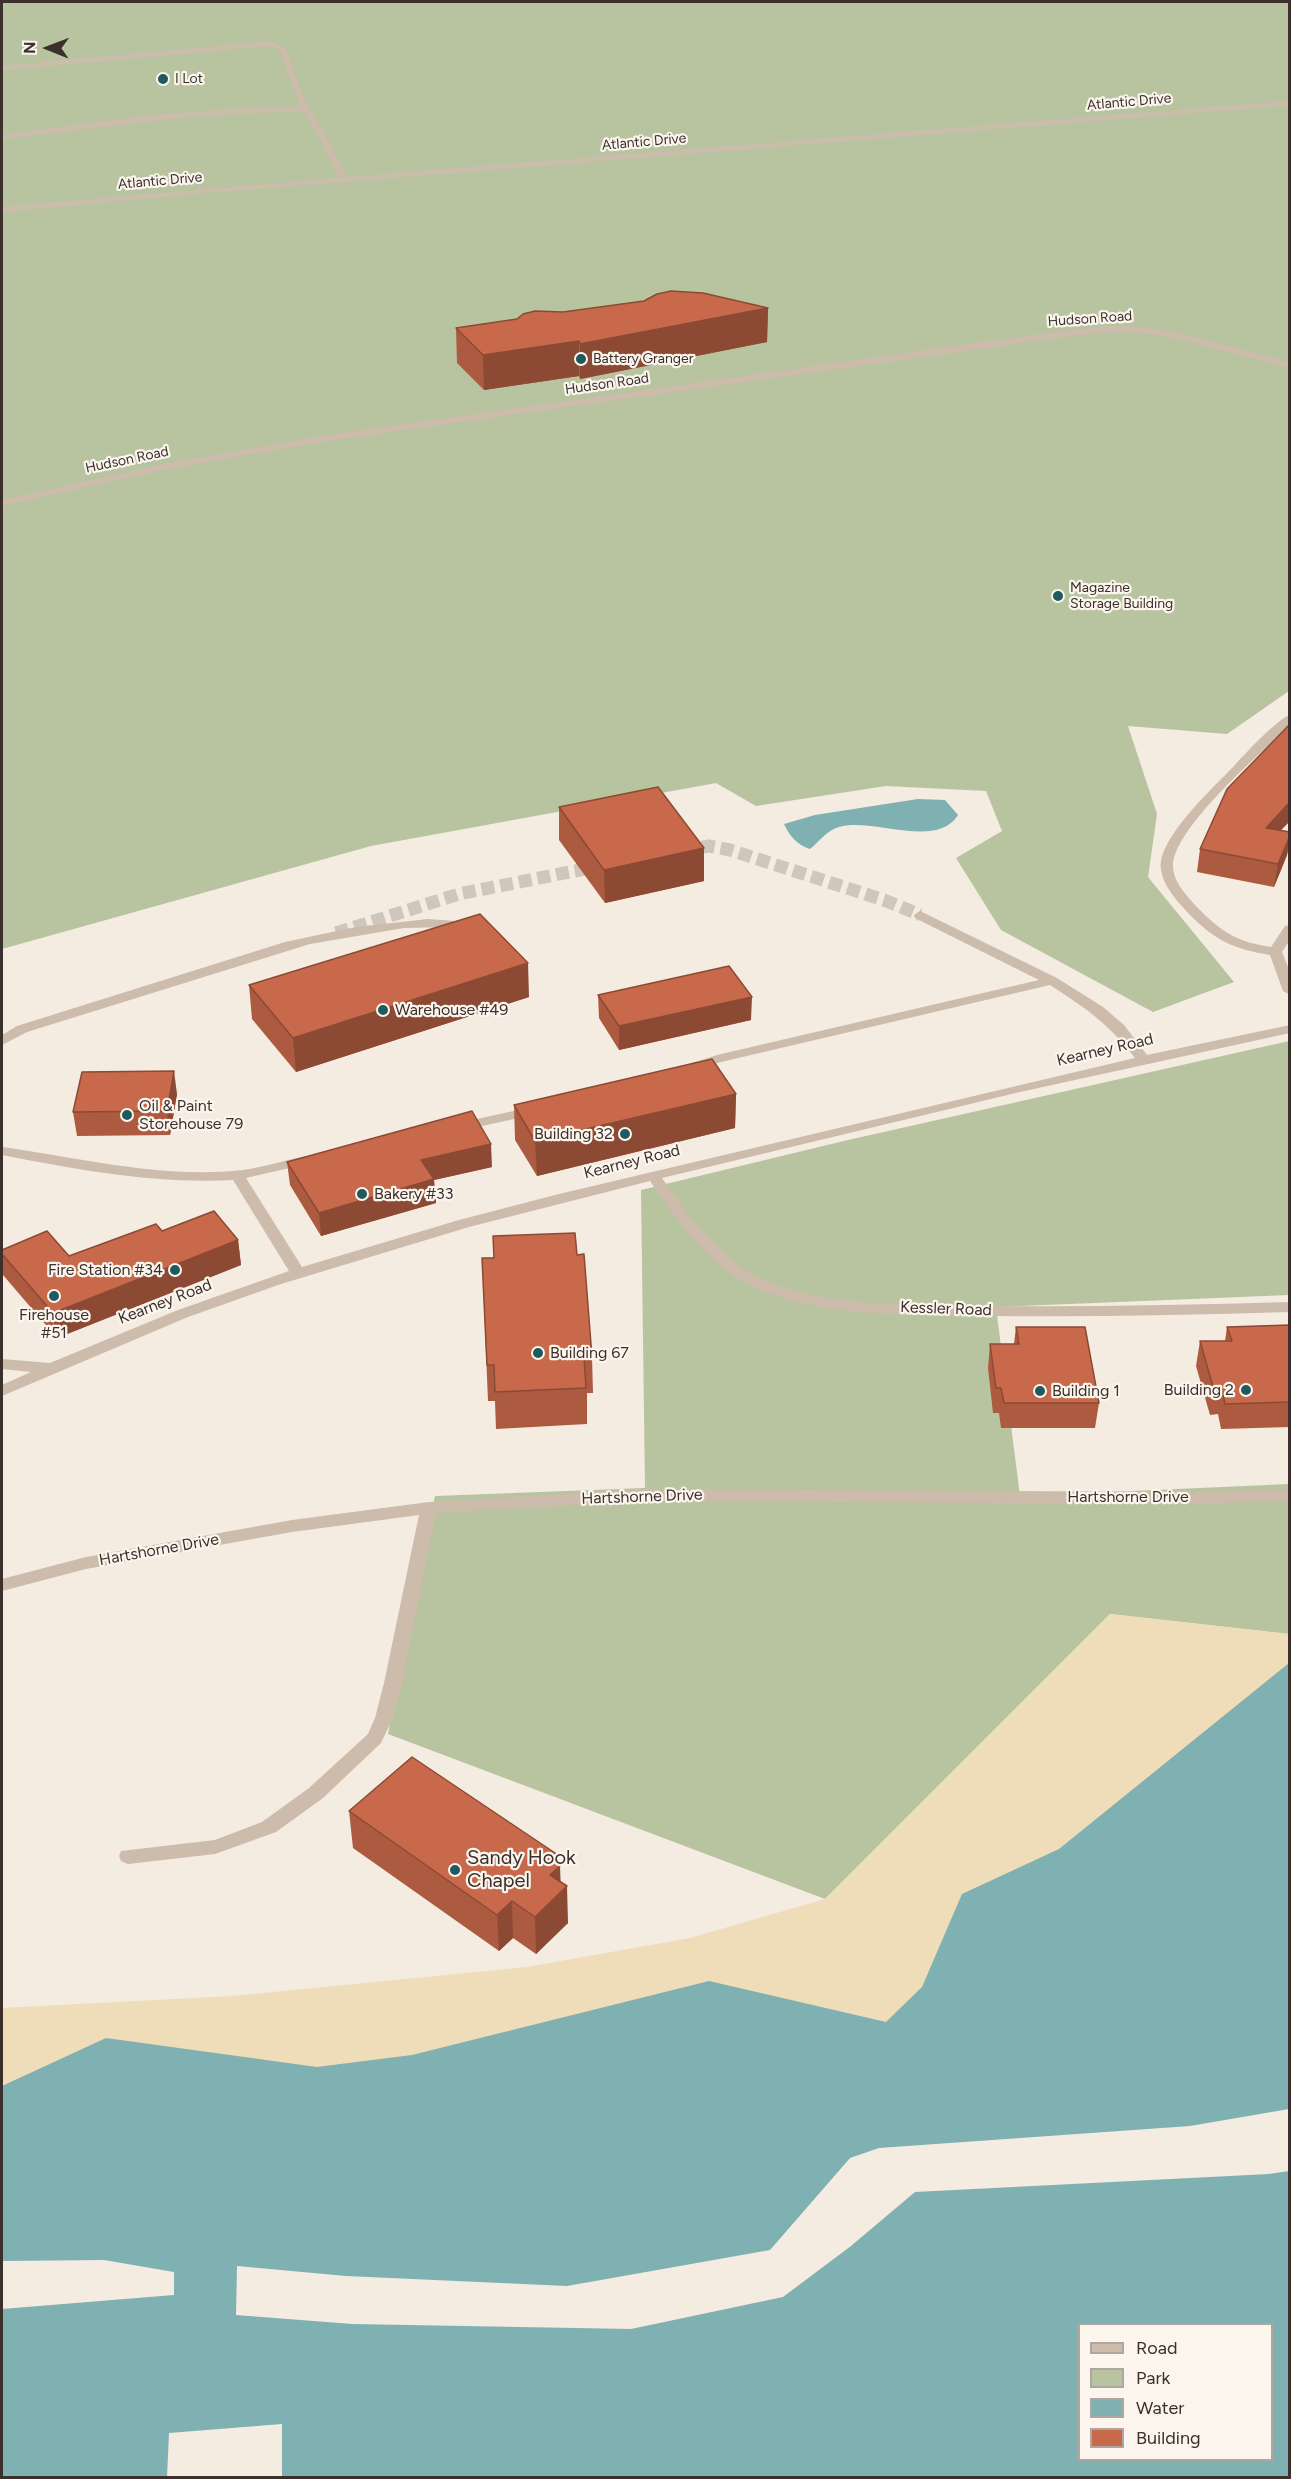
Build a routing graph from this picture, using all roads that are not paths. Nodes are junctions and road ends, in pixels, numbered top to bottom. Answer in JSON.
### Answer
{"nodes":[{"id":1,"x":2,"y":68,"type":"edge"},
{"id":2,"x":1290,"y":103,"type":"edge"},
{"id":3,"x":307,"y":110,"type":"junction"},
{"id":4,"x":2,"y":137,"type":"edge"},
{"id":5,"x":345,"y":179,"type":"junction"},
{"id":6,"x":2,"y":210,"type":"edge"},
{"id":7,"x":1290,"y":365,"type":"edge"},
{"id":8,"x":2,"y":503,"type":"edge"},
{"id":9,"x":1290,"y":718,"type":"edge"},
{"id":10,"x":920,"y":915,"type":"tunnel mouth"},
{"id":11,"x":481,"y":929,"type":"edge"},
{"id":12,"x":1290,"y":929,"type":"edge"},
{"id":13,"x":1275,"y":952,"type":"junction"},
{"id":14,"x":1052,"y":981,"type":"junction"},
{"id":15,"x":1290,"y":991,"type":"edge"},
{"id":16,"x":1290,"y":1029,"type":"edge"},
{"id":17,"x":2,"y":1041,"type":"edge"},
{"id":18,"x":1143,"y":1059,"type":"junction"},
{"id":19,"x":684,"y":1070,"type":"edge"},
{"id":20,"x":541,"y":1109,"type":"edge"},
{"id":21,"x":442,"y":1131,"type":"edge"},
{"id":22,"x":2,"y":1151,"type":"edge"},
{"id":23,"x":324,"y":1156,"type":"edge"},
{"id":24,"x":237,"y":1175,"type":"junction"},
{"id":25,"x":653,"y":1175,"type":"junction"},
{"id":26,"x":298,"y":1273,"type":"junction"},
{"id":27,"x":1290,"y":1306,"type":"edge"},
{"id":28,"x":2,"y":1364,"type":"edge"},
{"id":29,"x":49,"y":1368,"type":"junction"},
{"id":30,"x":2,"y":1391,"type":"edge"},
{"id":31,"x":1290,"y":1496,"type":"edge"},
{"id":32,"x":429,"y":1508,"type":"junction"},
{"id":33,"x":2,"y":1585,"type":"edge"},
{"id":34,"x":128,"y":1856,"type":"dead end"}],
"edges":[{"from":1,"to":3,"type":"street"},
{"from":2,"to":5,"type":"street","name":"Atlantic Drive"},
{"from":3,"to":4,"type":"street"},
{"from":3,"to":5,"type":"street"},
{"from":5,"to":6,"type":"street","name":"Atlantic Drive"},
{"from":7,"to":8,"type":"street","name":"Hudson Road"},
{"from":9,"to":13,"type":"street"},
{"from":10,"to":14,"type":"street"},
{"from":11,"to":17,"type":"street"},
{"from":12,"to":13,"type":"street"},
{"from":13,"to":15,"type":"street"},
{"from":14,"to":18,"type":"street"},
{"from":14,"to":19,"type":"street"},
{"from":16,"to":18,"type":"street","name":"Kearney Road"},
{"from":18,"to":25,"type":"street","name":"Kearney Road"},
{"from":20,"to":21,"type":"street"},
{"from":22,"to":24,"type":"street"},
{"from":23,"to":24,"type":"street"},
{"from":24,"to":26,"type":"street"},
{"from":25,"to":26,"type":"street","name":"Kearney Road"},
{"from":25,"to":27,"type":"street","name":"Kessler Road"},
{"from":26,"to":29,"type":"street","name":"Kearney Road"},
{"from":28,"to":29,"type":"street"},
{"from":29,"to":30,"type":"street","name":"Kearney Road"},
{"from":31,"to":32,"type":"street","name":"Hartshorne Drive"},
{"from":32,"to":33,"type":"street","name":"Hartshorne Drive"},
{"from":32,"to":34,"type":"street"}]}
